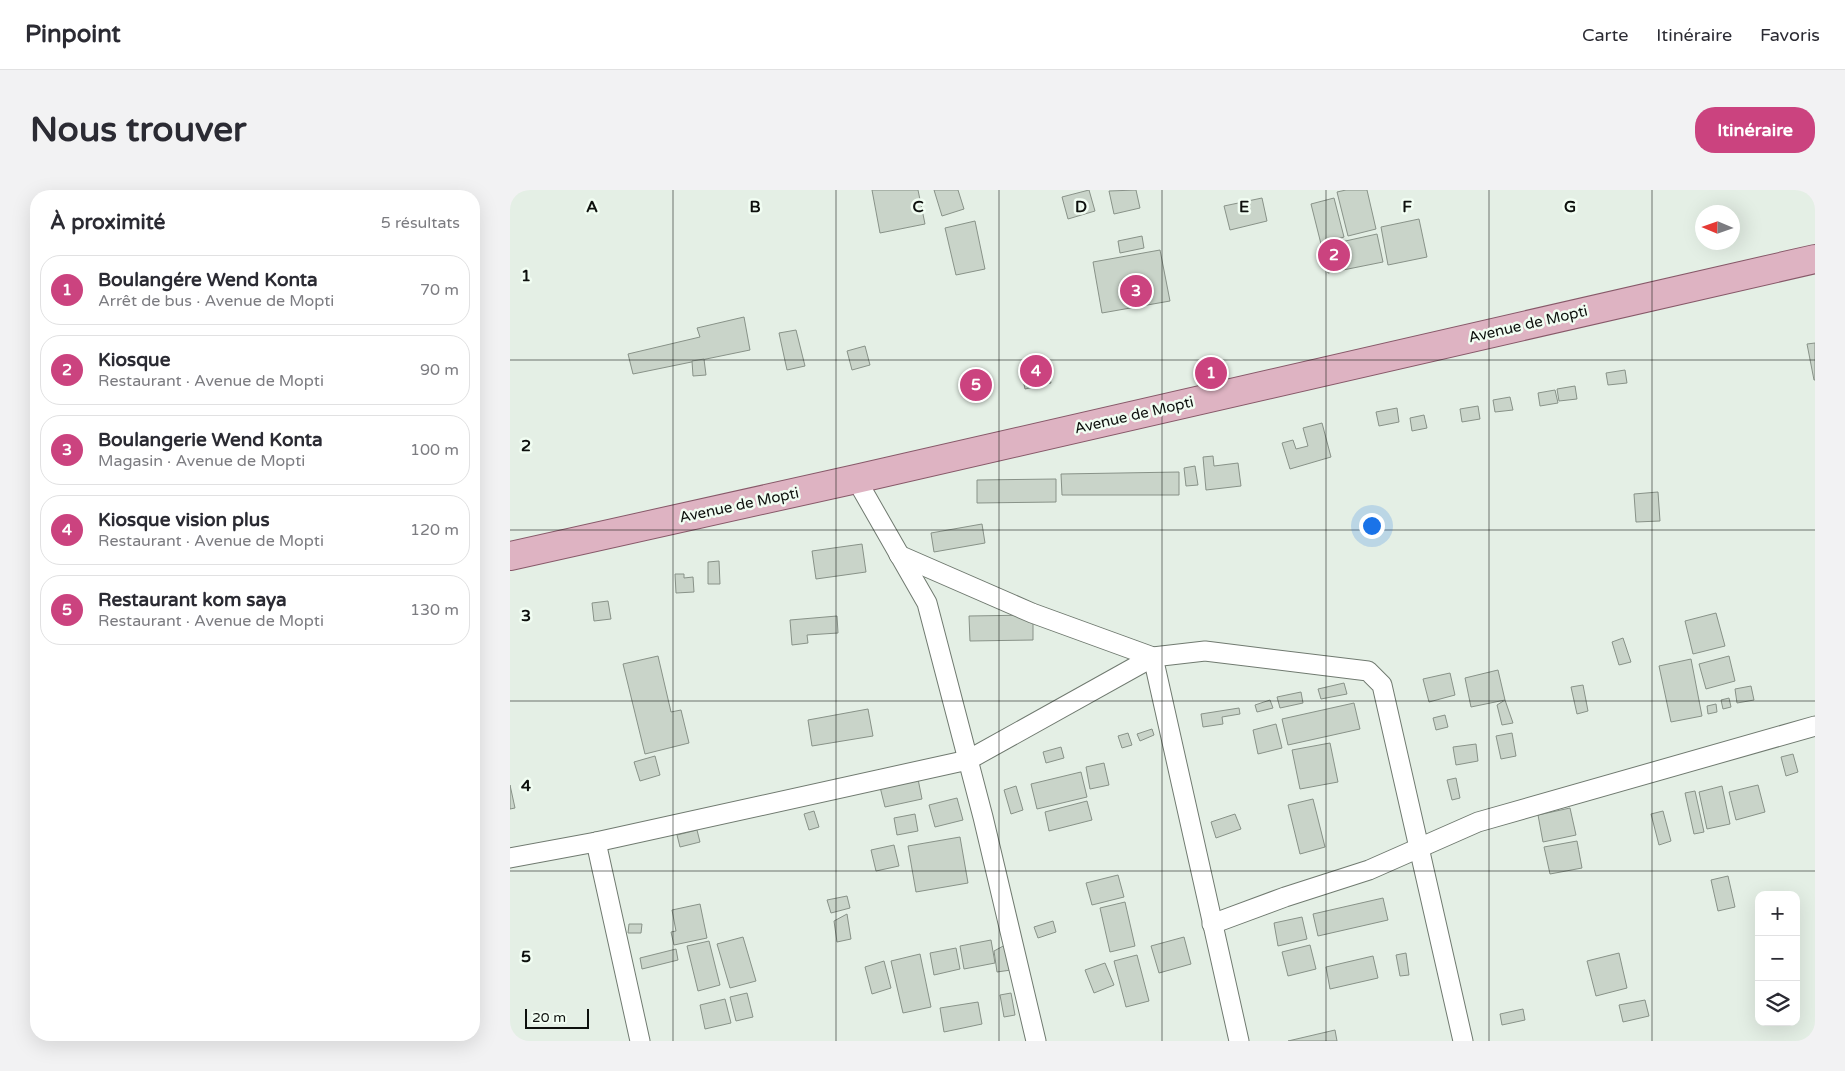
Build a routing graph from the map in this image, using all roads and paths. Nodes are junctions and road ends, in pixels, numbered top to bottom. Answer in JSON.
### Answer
{"nodes":[{"id":1,"x":1815,"y":259,"type":"edge"},
{"id":2,"x":856,"y":479,"type":"junction"},
{"id":3,"x":899,"y":555,"type":"junction"},
{"id":4,"x":510,"y":556,"type":"edge"},
{"id":5,"x":1153,"y":657,"type":"junction"},
{"id":6,"x":1815,"y":726,"type":"edge"},
{"id":7,"x":968,"y":760,"type":"junction"},
{"id":8,"x":596,"y":842,"type":"junction"},
{"id":9,"x":1418,"y":850,"type":"junction"},
{"id":10,"x":510,"y":858,"type":"edge"},
{"id":11,"x":1212,"y":924,"type":"junction"},
{"id":12,"x":640,"y":1041,"type":"edge"},
{"id":13,"x":1036,"y":1041,"type":"edge"},
{"id":14,"x":1239,"y":1041,"type":"edge"},
{"id":15,"x":1463,"y":1041,"type":"edge"}],
"edges":[{"from":1,"to":2,"type":"main road","name":"Avenue de Mopti"},
{"from":2,"to":3,"type":"street"},
{"from":2,"to":4,"type":"main road","name":"Avenue de Mopti"},
{"from":3,"to":5,"type":"street"},
{"from":3,"to":7,"type":"street"},
{"from":5,"to":7,"type":"street"},
{"from":5,"to":9,"type":"street"},
{"from":5,"to":11,"type":"street"},
{"from":6,"to":9,"type":"street"},
{"from":7,"to":8,"type":"street"},
{"from":7,"to":13,"type":"street"},
{"from":8,"to":10,"type":"street"},
{"from":8,"to":12,"type":"street"},
{"from":9,"to":11,"type":"street"},
{"from":9,"to":15,"type":"street"},
{"from":11,"to":14,"type":"street"}]}
